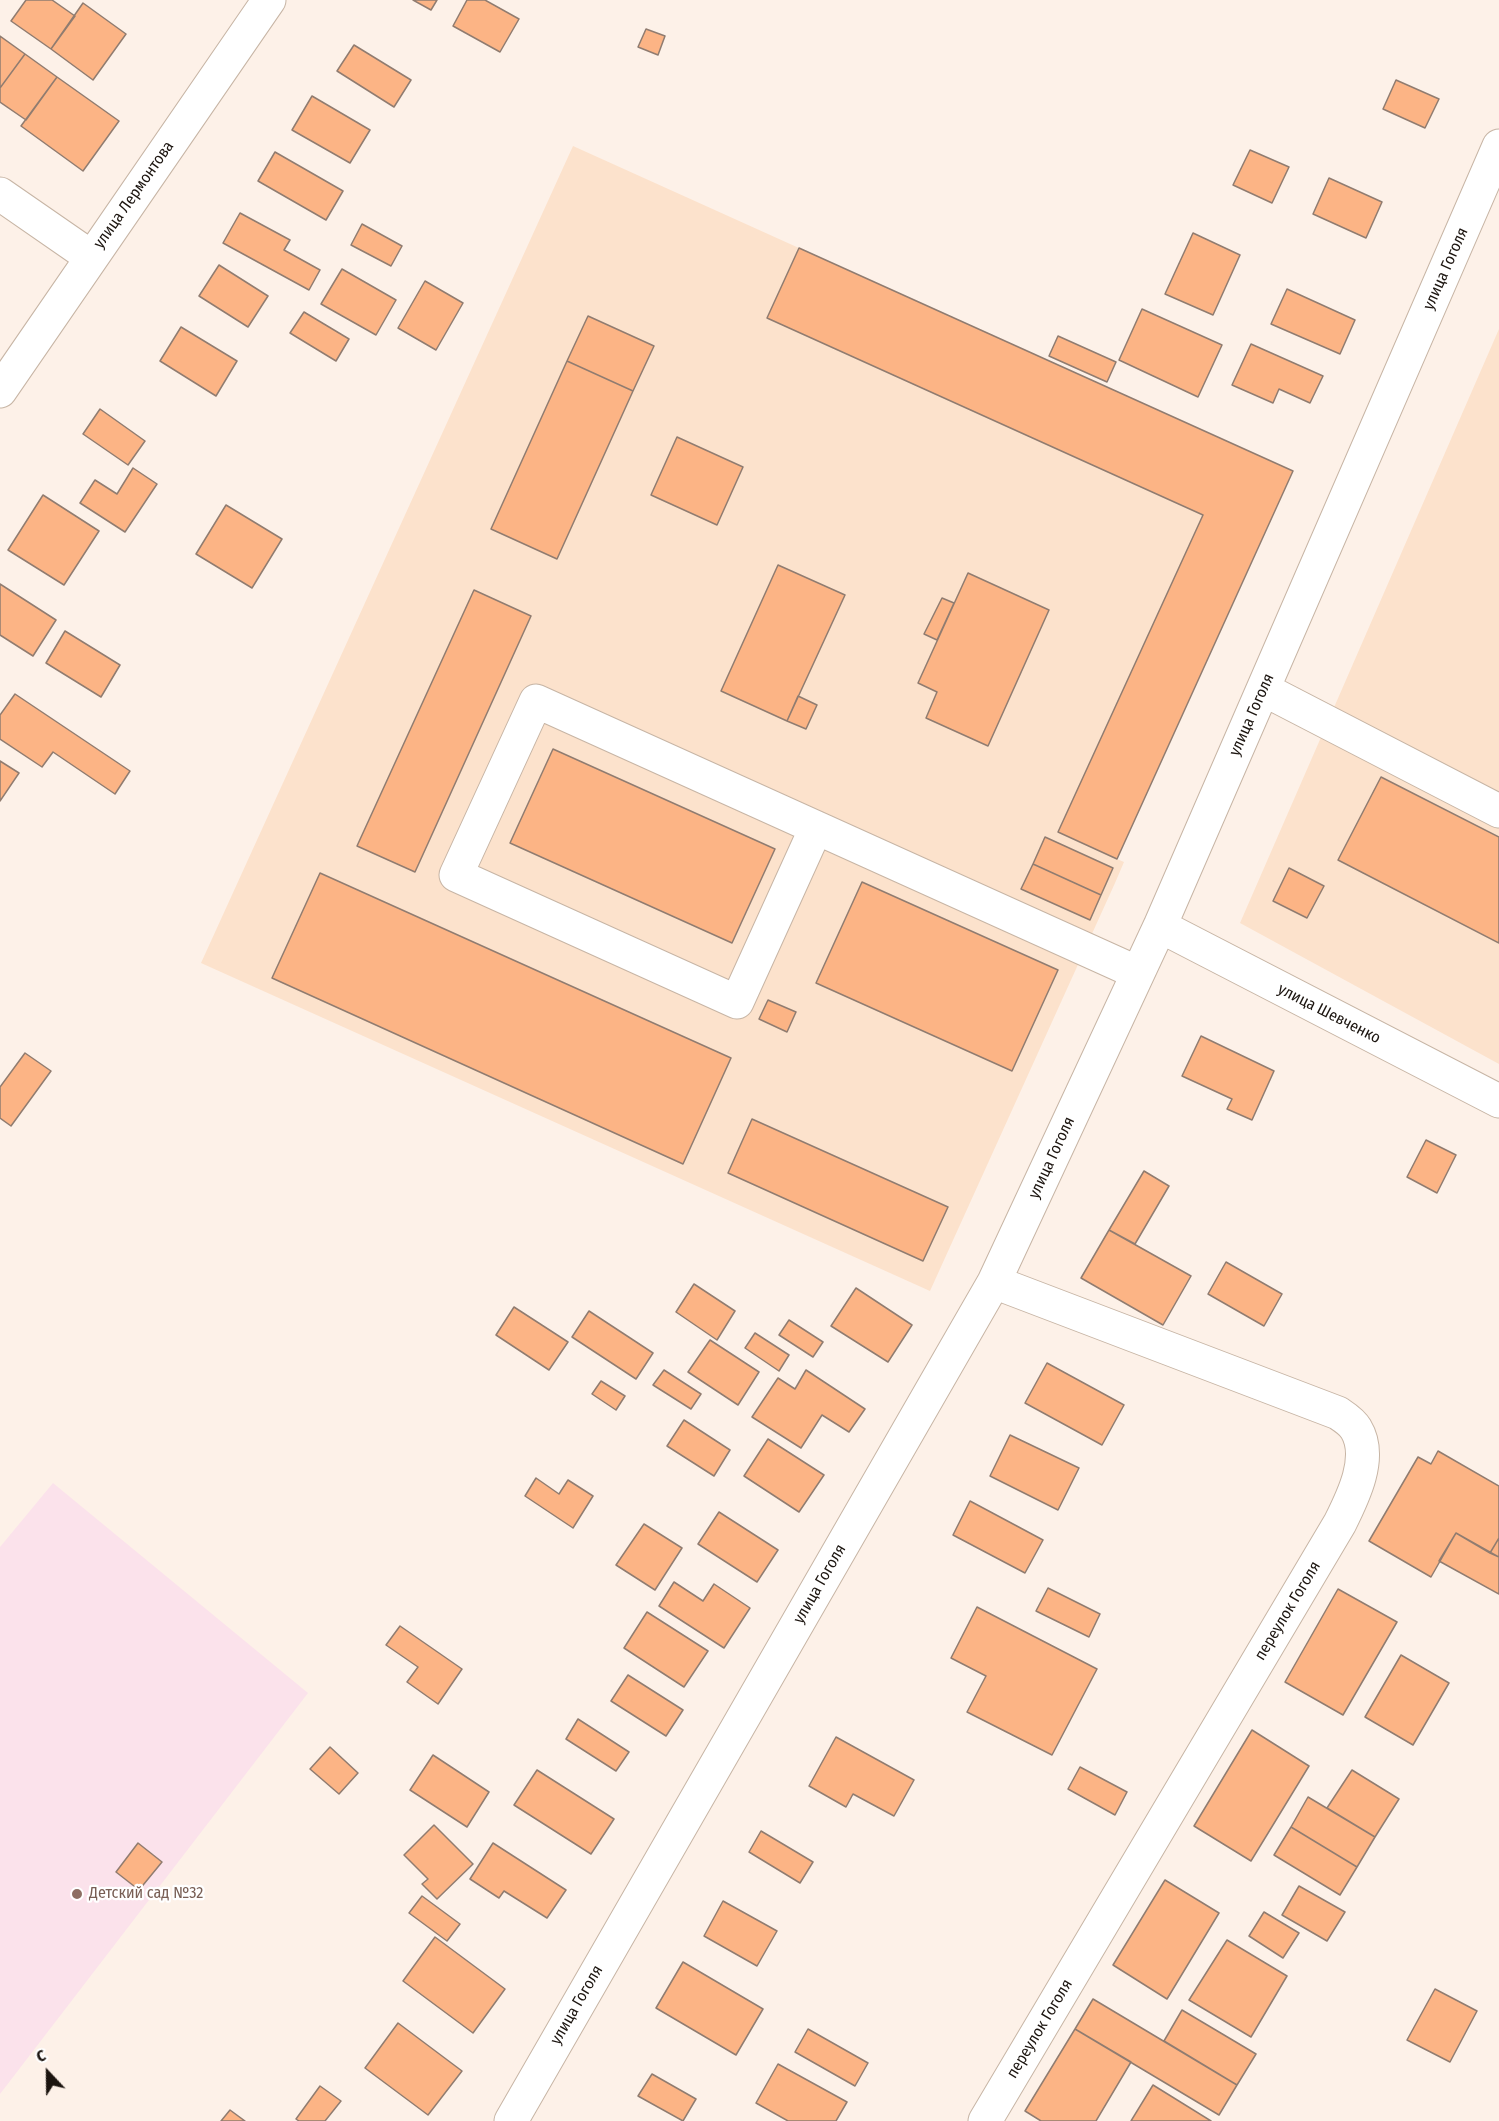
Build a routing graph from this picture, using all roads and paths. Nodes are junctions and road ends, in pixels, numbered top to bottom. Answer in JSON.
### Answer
{"nodes":[{"id":1,"x":270,"y":0,"type":"edge"},
{"id":2,"x":1499,"y":146,"type":"edge"},
{"id":3,"x":0,"y":194,"type":"edge"},
{"id":4,"x":91,"y":257,"type":"junction"},
{"id":5,"x":0,"y":391,"type":"edge"},
{"id":6,"x":1263,"y":689,"type":"junction"},
{"id":7,"x":1499,"y":811,"type":"edge"},
{"id":8,"x":816,"y":828,"type":"junction"},
{"id":9,"x":1160,"y":926,"type":"junction"},
{"id":10,"x":1138,"y":973,"type":"junction"},
{"id":11,"x":1499,"y":1101,"type":"edge"},
{"id":12,"x":994,"y":1282,"type":"junction"},
{"id":13,"x":510,"y":2121,"type":"edge"},
{"id":14,"x":985,"y":2121,"type":"edge"}],
"edges":[{"from":1,"to":4,"type":"street","name":"улица Лермонтова"},
{"from":2,"to":6,"type":"street","name":"улица Гоголя"},
{"from":3,"to":4,"type":"street"},
{"from":4,"to":5,"type":"street","name":"улица Лермонтова"},
{"from":6,"to":7,"type":"street"},
{"from":6,"to":9,"type":"street","name":"улица Гоголя"},
{"from":8,"to":8,"type":"street"},
{"from":8,"to":10,"type":"street"},
{"from":9,"to":10,"type":"street","name":"улица Гоголя"},
{"from":9,"to":11,"type":"street","name":"улица Шевченко"},
{"from":10,"to":12,"type":"street","name":"улица Гоголя"},
{"from":12,"to":13,"type":"street","name":"улица Гоголя"},
{"from":12,"to":14,"type":"street","name":"переулок Гоголя"}]}
